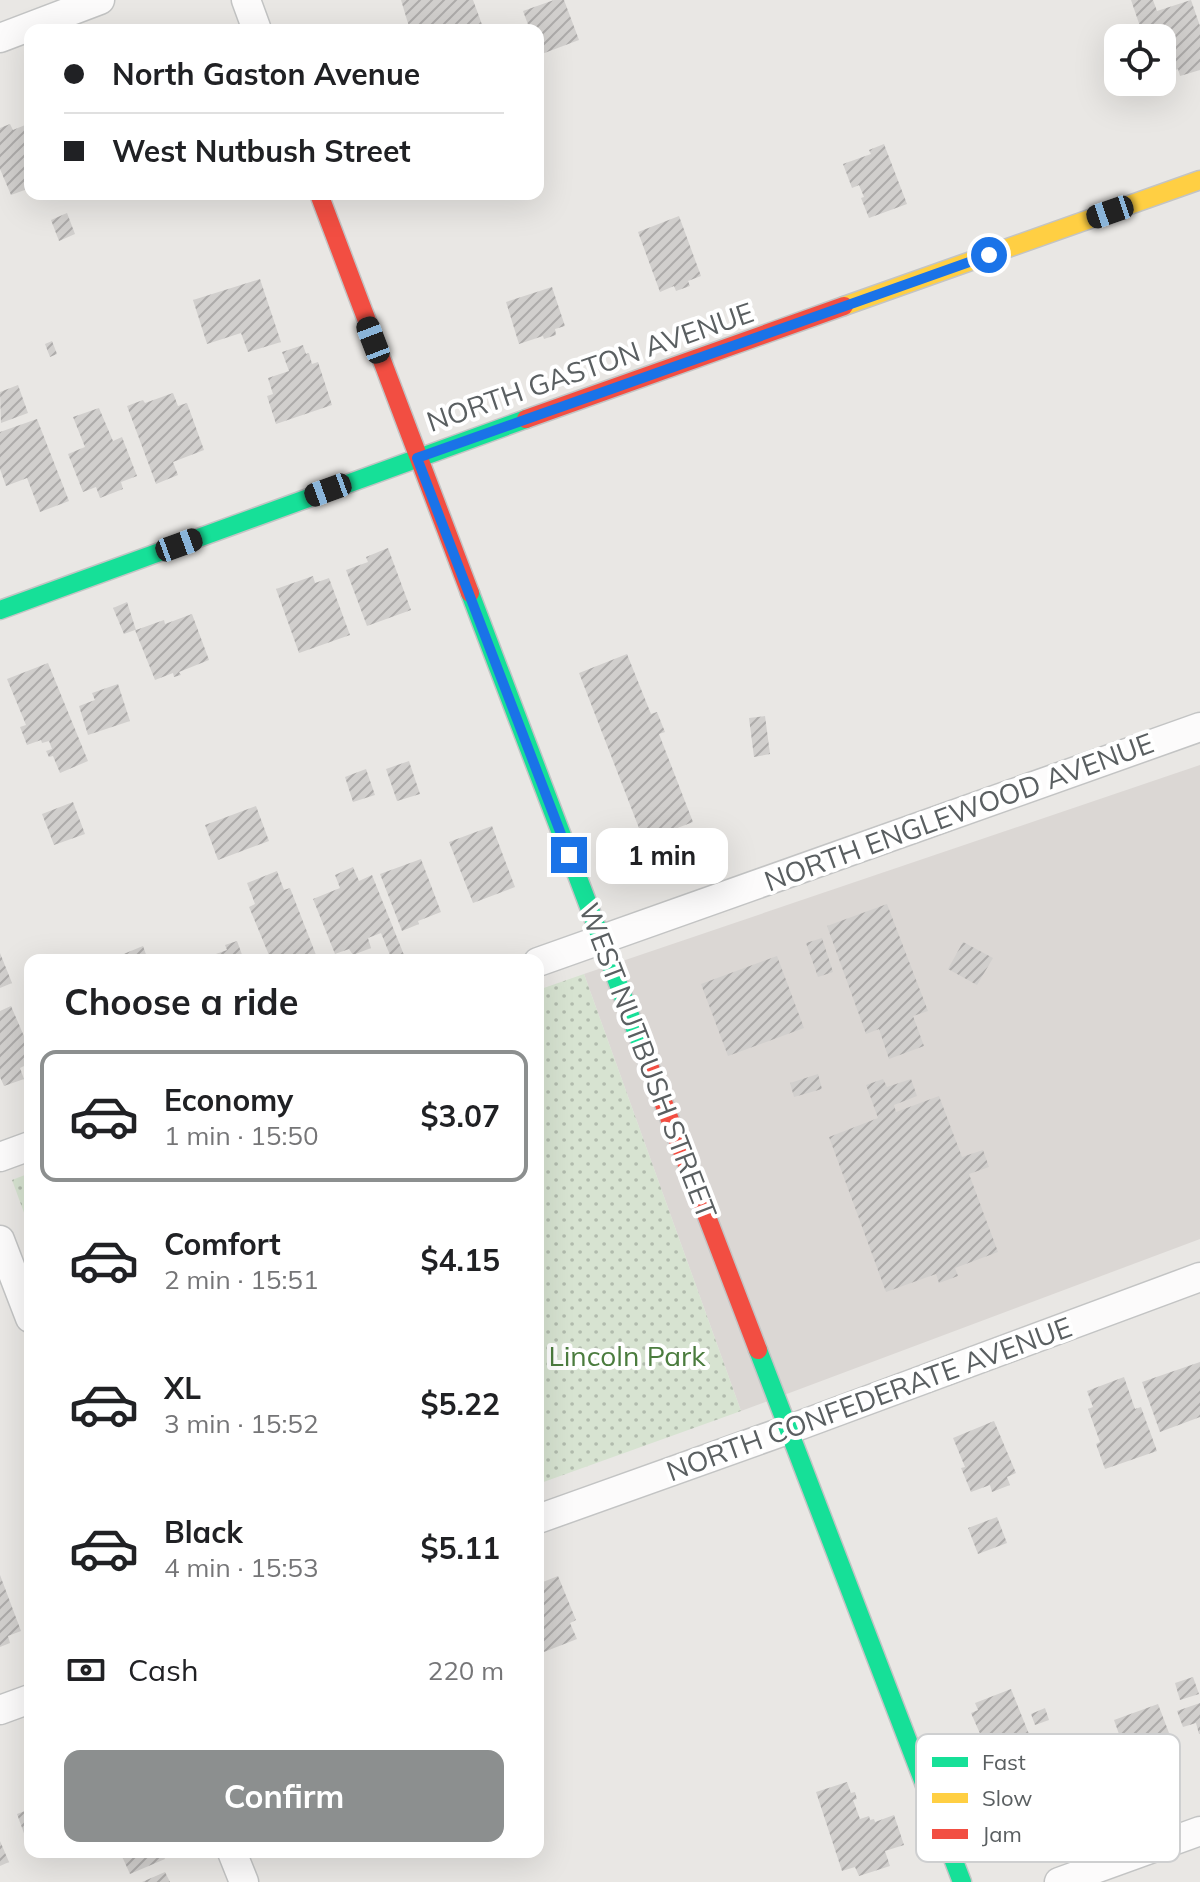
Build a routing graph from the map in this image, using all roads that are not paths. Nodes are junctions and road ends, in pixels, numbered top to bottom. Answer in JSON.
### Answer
{"nodes":[{"id":1,"x":100,"y":0,"type":"edge"},
{"id":2,"x":246,"y":0,"type":"edge"},
{"id":3,"x":37,"y":24,"type":"edge"},
{"id":4,"x":255,"y":24,"type":"edge"},
{"id":5,"x":24,"y":29,"type":"edge"},
{"id":6,"x":0,"y":38,"type":"edge"},
{"id":7,"x":1200,"y":180,"type":"edge"},
{"id":8,"x":321,"y":200,"type":"edge"},
{"id":9,"x":417,"y":458,"type":"junction"},
{"id":10,"x":0,"y":610,"type":"edge"},
{"id":11,"x":1200,"y":727,"type":"edge"},
{"id":12,"x":601,"y":940,"type":"junction"},
{"id":13,"x":544,"y":960,"type":"edge"},
{"id":14,"x":24,"y":1148,"type":"edge"},
{"id":15,"x":0,"y":1157,"type":"edge"},
{"id":16,"x":0,"y":1240,"type":"edge"},
{"id":17,"x":1200,"y":1277,"type":"edge"},
{"id":18,"x":24,"y":1302,"type":"edge"},
{"id":19,"x":790,"y":1429,"type":"junction"},
{"id":20,"x":544,"y":1517,"type":"edge"},
{"id":21,"x":24,"y":1701,"type":"edge"},
{"id":22,"x":0,"y":1710,"type":"edge"},
{"id":23,"x":916,"y":1761,"type":"edge"},
{"id":24,"x":1200,"y":1831,"type":"edge"},
{"id":25,"x":1180,"y":1838,"type":"edge"},
{"id":26,"x":234,"y":1858,"type":"edge"},
{"id":27,"x":954,"y":1862,"type":"edge"},
{"id":28,"x":1114,"y":1862,"type":"edge"},
{"id":29,"x":244,"y":1882,"type":"edge"},
{"id":30,"x":962,"y":1882,"type":"edge"},
{"id":31,"x":1059,"y":1882,"type":"edge"}],
"edges":[{"from":1,"to":3,"type":"street"},
{"from":2,"to":4,"type":"street"},
{"from":5,"to":6,"type":"street"},
{"from":7,"to":9,"type":"street","name":"NORTH GASTON AVENUE"},
{"from":8,"to":9,"type":"street","name":"WEST NUTBUSH STREET"},
{"from":9,"to":10,"type":"street","name":"NORTH GASTON AVENUE"},
{"from":9,"to":12,"type":"street","name":"WEST NUTBUSH STREET"},
{"from":11,"to":12,"type":"street","name":"NORTH ENGLEWOOD AVENUE"},
{"from":12,"to":13,"type":"street","name":"NORTH ENGLEWOOD AVENUE"},
{"from":12,"to":19,"type":"street","name":"WEST NUTBUSH STREET"},
{"from":14,"to":15,"type":"street"},
{"from":16,"to":18,"type":"street"},
{"from":17,"to":19,"type":"street","name":"NORTH CONFEDERATE AVENUE"},
{"from":19,"to":20,"type":"street","name":"NORTH CONFEDERATE AVENUE"},
{"from":19,"to":23,"type":"street","name":"WEST NUTBUSH STREET"},
{"from":21,"to":22,"type":"street"},
{"from":24,"to":25,"type":"street"},
{"from":26,"to":29,"type":"street"},
{"from":27,"to":30,"type":"street","name":"WEST NUTBUSH STREET"},
{"from":28,"to":31,"type":"street"}]}
